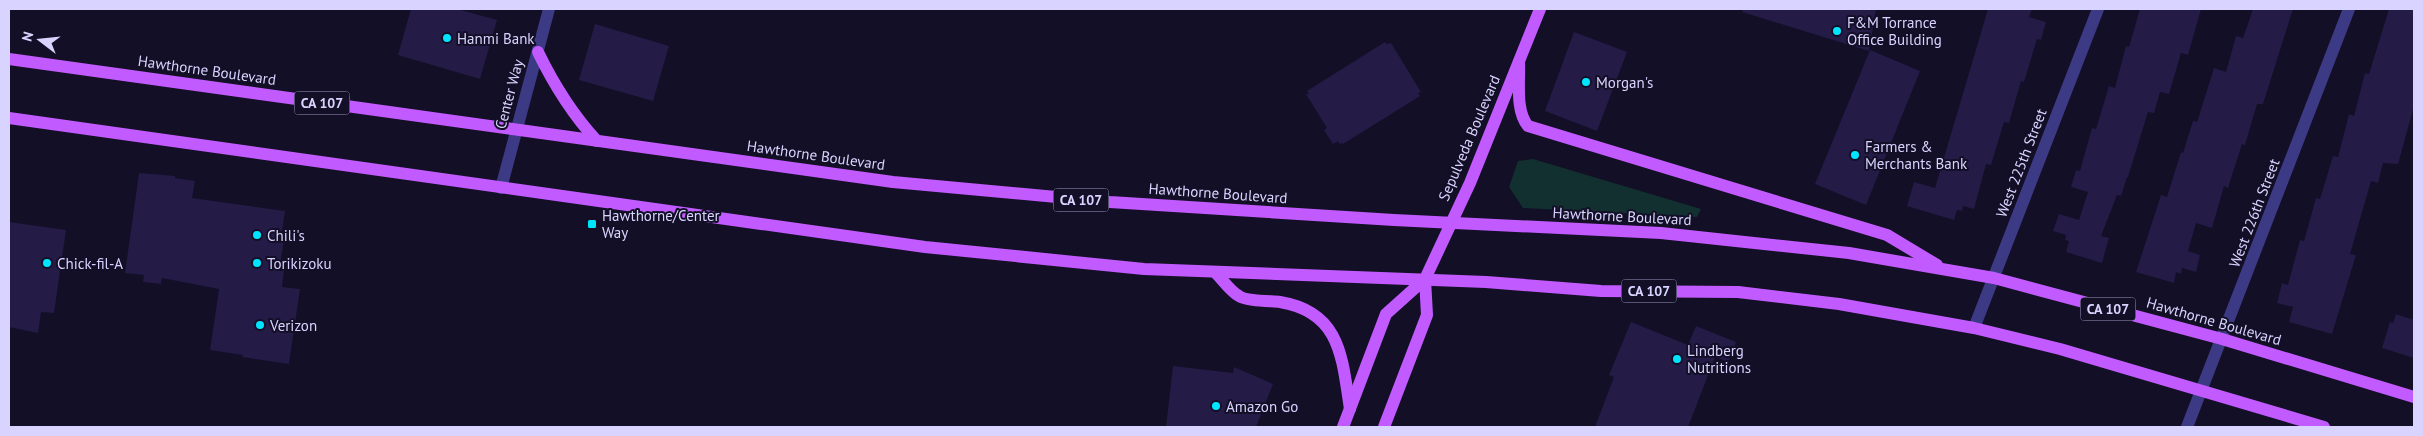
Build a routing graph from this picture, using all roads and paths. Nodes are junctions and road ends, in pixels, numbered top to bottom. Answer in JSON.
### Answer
{"nodes":[{"id":1,"x":549,"y":9,"type":"edge"},
{"id":2,"x":1540,"y":9,"type":"edge"},
{"id":3,"x":2098,"y":9,"type":"edge"},
{"id":4,"x":2349,"y":9,"type":"edge"},
{"id":5,"x":538,"y":52,"type":"junction"},
{"id":6,"x":9,"y":59,"type":"edge"},
{"id":7,"x":1519,"y":62,"type":"junction"},
{"id":8,"x":9,"y":118,"type":"edge"},
{"id":9,"x":516,"y":130,"type":"junction"},
{"id":10,"x":597,"y":141,"type":"junction"},
{"id":11,"x":501,"y":188,"type":"junction"},
{"id":12,"x":1451,"y":221,"type":"junction"},
{"id":13,"x":1943,"y":269,"type":"junction"},
{"id":14,"x":1215,"y":272,"type":"junction"},
{"id":15,"x":1994,"y":278,"type":"junction"},
{"id":16,"x":1425,"y":279,"type":"junction"},
{"id":17,"x":1974,"y":328,"type":"junction"},
{"id":18,"x":2222,"y":339,"type":"junction"},
{"id":19,"x":2202,"y":390,"type":"junction"},
{"id":20,"x":2414,"y":397,"type":"edge"},
{"id":21,"x":1350,"y":410,"type":"junction"},
{"id":22,"x":1343,"y":427,"type":"edge"},
{"id":23,"x":1384,"y":427,"type":"edge"},
{"id":24,"x":2187,"y":427,"type":"edge"},
{"id":25,"x":2324,"y":427,"type":"edge"}],
"edges":[{"from":1,"to":5,"type":"street","name":"Center Way"},
{"from":2,"to":7,"type":"main road","name":"Sepulveda Boulevard"},
{"from":3,"to":15,"type":"street","name":"West 225th Street"},
{"from":4,"to":18,"type":"street","name":"West 226th Street"},
{"from":5,"to":9,"type":"street","name":"Center Way"},
{"from":5,"to":10,"type":"main road"},
{"from":6,"to":9,"type":"main road","name":"Hawthorne Boulevard","number":"CA 107"},
{"from":7,"to":12,"type":"main road","name":"Sepulveda Boulevard"},
{"from":7,"to":13,"type":"main road"},
{"from":8,"to":11,"type":"main road","number":"CA 107"},
{"from":9,"to":10,"type":"main road","name":"Hawthorne Boulevard","number":"CA 107"},
{"from":9,"to":11,"type":"street","name":"Center Way"},
{"from":10,"to":12,"type":"main road","name":"Hawthorne Boulevard","number":"CA 107"},
{"from":11,"to":14,"type":"main road","number":"CA 107"},
{"from":12,"to":13,"type":"main road","name":"Hawthorne Boulevard","number":"CA 107"},
{"from":12,"to":16,"type":"main road","name":"Sepulveda Boulevard"},
{"from":13,"to":15,"type":"main road","name":"Hawthorne Boulevard","number":"CA 107"},
{"from":14,"to":16,"type":"main road","number":"CA 107"},
{"from":14,"to":21,"type":"main road"},
{"from":15,"to":17,"type":"street","name":"West 225th Street"},
{"from":15,"to":18,"type":"main road","name":"Hawthorne Boulevard","number":"CA 107"},
{"from":16,"to":17,"type":"main road","number":"CA 107"},
{"from":16,"to":21,"type":"main road","name":"Sepulveda Boulevard"},
{"from":16,"to":23,"type":"main road","name":"Sepulveda Boulevard"},
{"from":17,"to":19,"type":"main road","number":"CA 107"},
{"from":18,"to":19,"type":"street","name":"West 226th Street"},
{"from":18,"to":20,"type":"main road","name":"Hawthorne Boulevard","number":"CA 107"},
{"from":19,"to":24,"type":"street","name":"West 226th Street"},
{"from":19,"to":25,"type":"main road","number":"CA 107"},
{"from":21,"to":22,"type":"main road","name":"Sepulveda Boulevard"}]}
